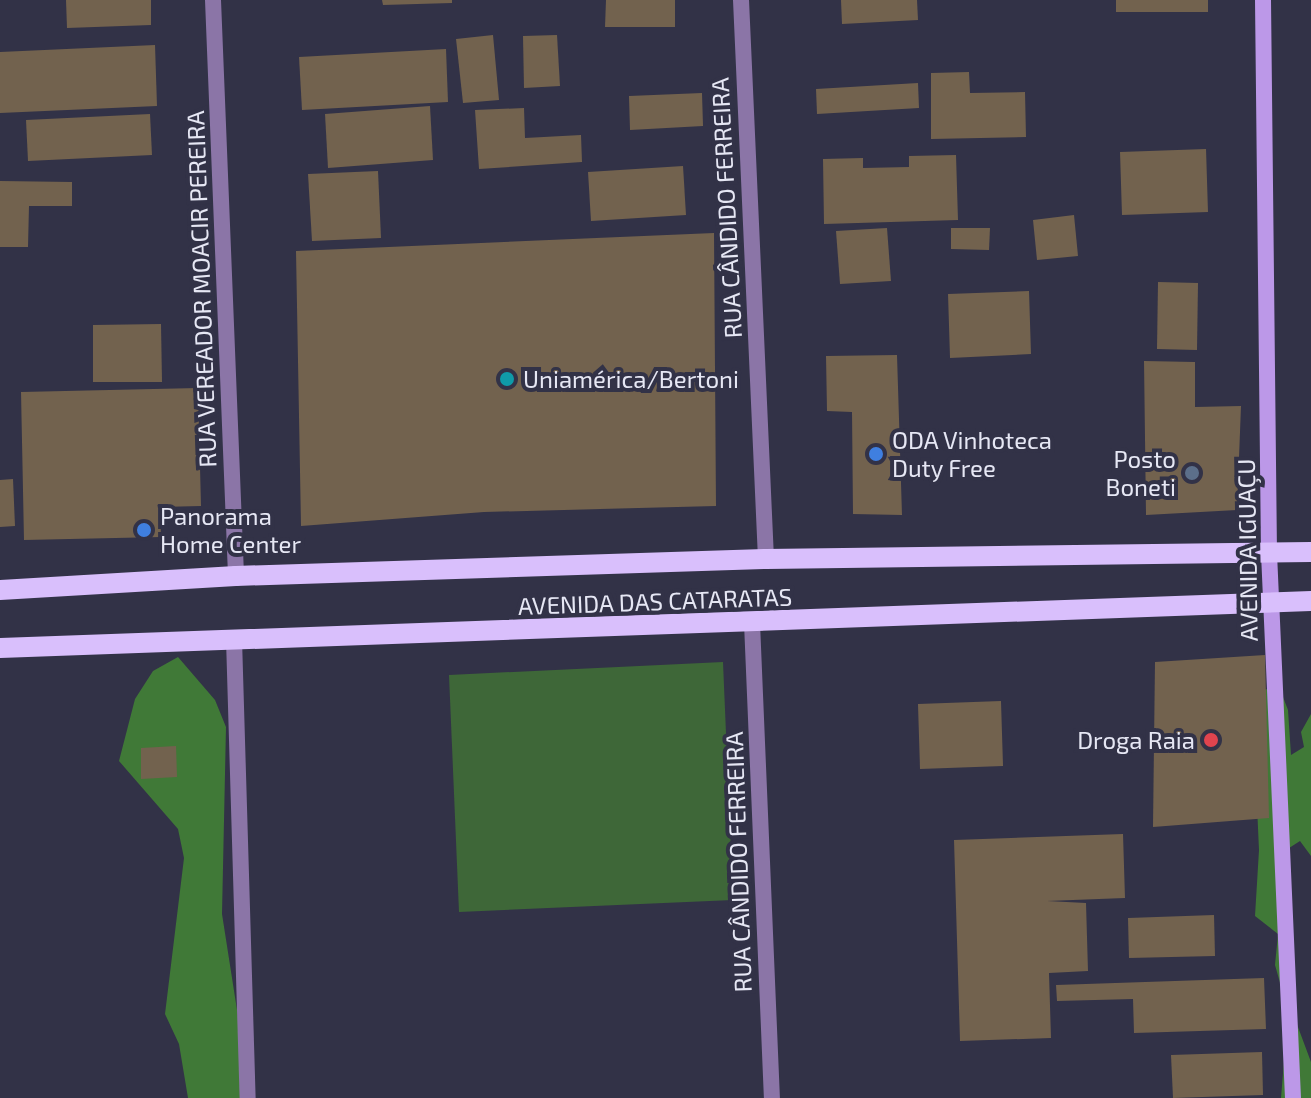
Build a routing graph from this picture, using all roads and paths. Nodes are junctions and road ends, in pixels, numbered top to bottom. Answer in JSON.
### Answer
{"nodes":[{"id":1,"x":213,"y":0,"type":"edge"},
{"id":2,"x":741,"y":0,"type":"edge"},
{"id":3,"x":1263,"y":0,"type":"edge"},
{"id":4,"x":1311,"y":552,"type":"edge"},
{"id":5,"x":1269,"y":553,"type":"junction"},
{"id":6,"x":766,"y":559,"type":"junction"},
{"id":7,"x":236,"y":576,"type":"junction"},
{"id":8,"x":0,"y":590,"type":"edge"},
{"id":9,"x":1311,"y":601,"type":"edge"},
{"id":10,"x":1271,"y":603,"type":"junction"},
{"id":11,"x":752,"y":623,"type":"junction"},
{"id":12,"x":234,"y":639,"type":"junction"},
{"id":13,"x":0,"y":648,"type":"edge"},
{"id":14,"x":248,"y":1098,"type":"edge"},
{"id":15,"x":772,"y":1098,"type":"edge"},
{"id":16,"x":1293,"y":1098,"type":"edge"}],
"edges":[{"from":1,"to":7,"type":"street","name":"RUA VEREADOR MOACIR PEREIRA"},
{"from":2,"to":6,"type":"street","name":"RUA CÂNDIDO FERREIRA"},
{"from":3,"to":5,"type":"street","name":"AVENIDA IGUAÇU"},
{"from":4,"to":5,"type":"main road","name":"AVENIDA DAS CATARATAS"},
{"from":5,"to":6,"type":"main road","name":"AVENIDA DAS CATARATAS"},
{"from":5,"to":10,"type":"street","name":"AVENIDA IGUAÇU"},
{"from":6,"to":7,"type":"main road","name":"AVENIDA DAS CATARATAS"},
{"from":7,"to":8,"type":"main road","name":"AVENIDA DAS CATARATAS"},
{"from":9,"to":10,"type":"main road","name":"AVENIDA DAS CATARATAS"},
{"from":10,"to":11,"type":"main road","name":"AVENIDA DAS CATARATAS"},
{"from":10,"to":16,"type":"street","name":"AVENIDA IGUAÇU"},
{"from":11,"to":12,"type":"main road","name":"AVENIDA DAS CATARATAS"},
{"from":11,"to":15,"type":"street","name":"RUA CÂNDIDO FERREIRA"},
{"from":12,"to":13,"type":"main road","name":"AVENIDA DAS CATARATAS"},
{"from":12,"to":14,"type":"street"}]}
